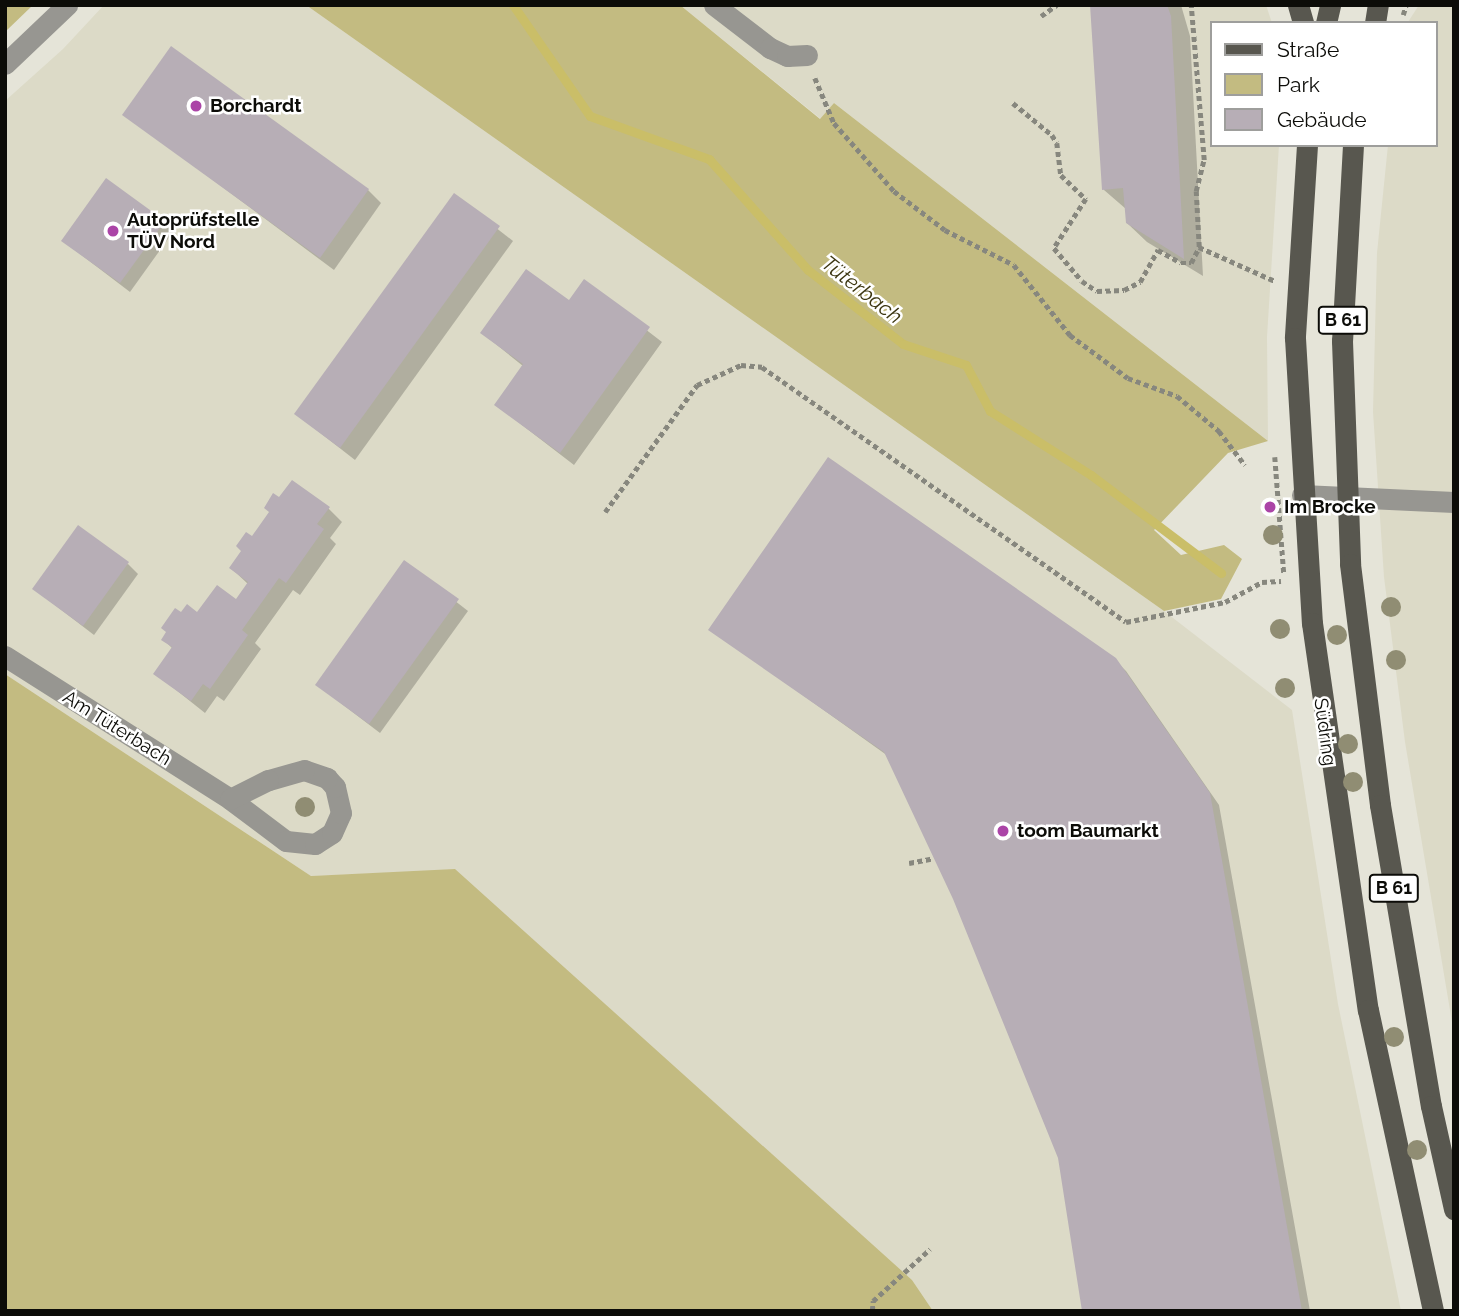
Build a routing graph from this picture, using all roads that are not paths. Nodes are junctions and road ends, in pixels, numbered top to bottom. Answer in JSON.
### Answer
{"nodes":[{"id":1,"x":66,"y":5,"type":"edge"},
{"id":2,"x":714,"y":5,"type":"edge"},
{"id":3,"x":807,"y":55,"type":"road end"},
{"id":4,"x":5,"y":64,"type":"edge"},
{"id":5,"x":1307,"y":147,"type":"edge"},
{"id":6,"x":1353,"y":147,"type":"edge"},
{"id":7,"x":1302,"y":495,"type":"junction"},
{"id":8,"x":1346,"y":496,"type":"junction"},
{"id":9,"x":1454,"y":502,"type":"edge"},
{"id":10,"x":5,"y":656,"type":"edge"},
{"id":11,"x":230,"y":799,"type":"junction"},
{"id":12,"x":1454,"y":1209,"type":"edge"},
{"id":13,"x":1433,"y":1311,"type":"edge"}],
"edges":[{"from":1,"to":4,"type":"street"},
{"from":2,"to":3,"type":"street"},
{"from":5,"to":7,"type":"main road","name":"Südring","number":"B 61"},
{"from":6,"to":8,"type":"main road","number":"B 61"},
{"from":7,"to":8,"type":"street"},
{"from":7,"to":13,"type":"main road","name":"Südring","number":"B 61"},
{"from":8,"to":9,"type":"street"},
{"from":8,"to":12,"type":"main road","number":"B 61"},
{"from":10,"to":11,"type":"street","name":"Am Tüterbach"},
{"from":11,"to":11,"type":"street","name":"Am Tüterbach"}]}
